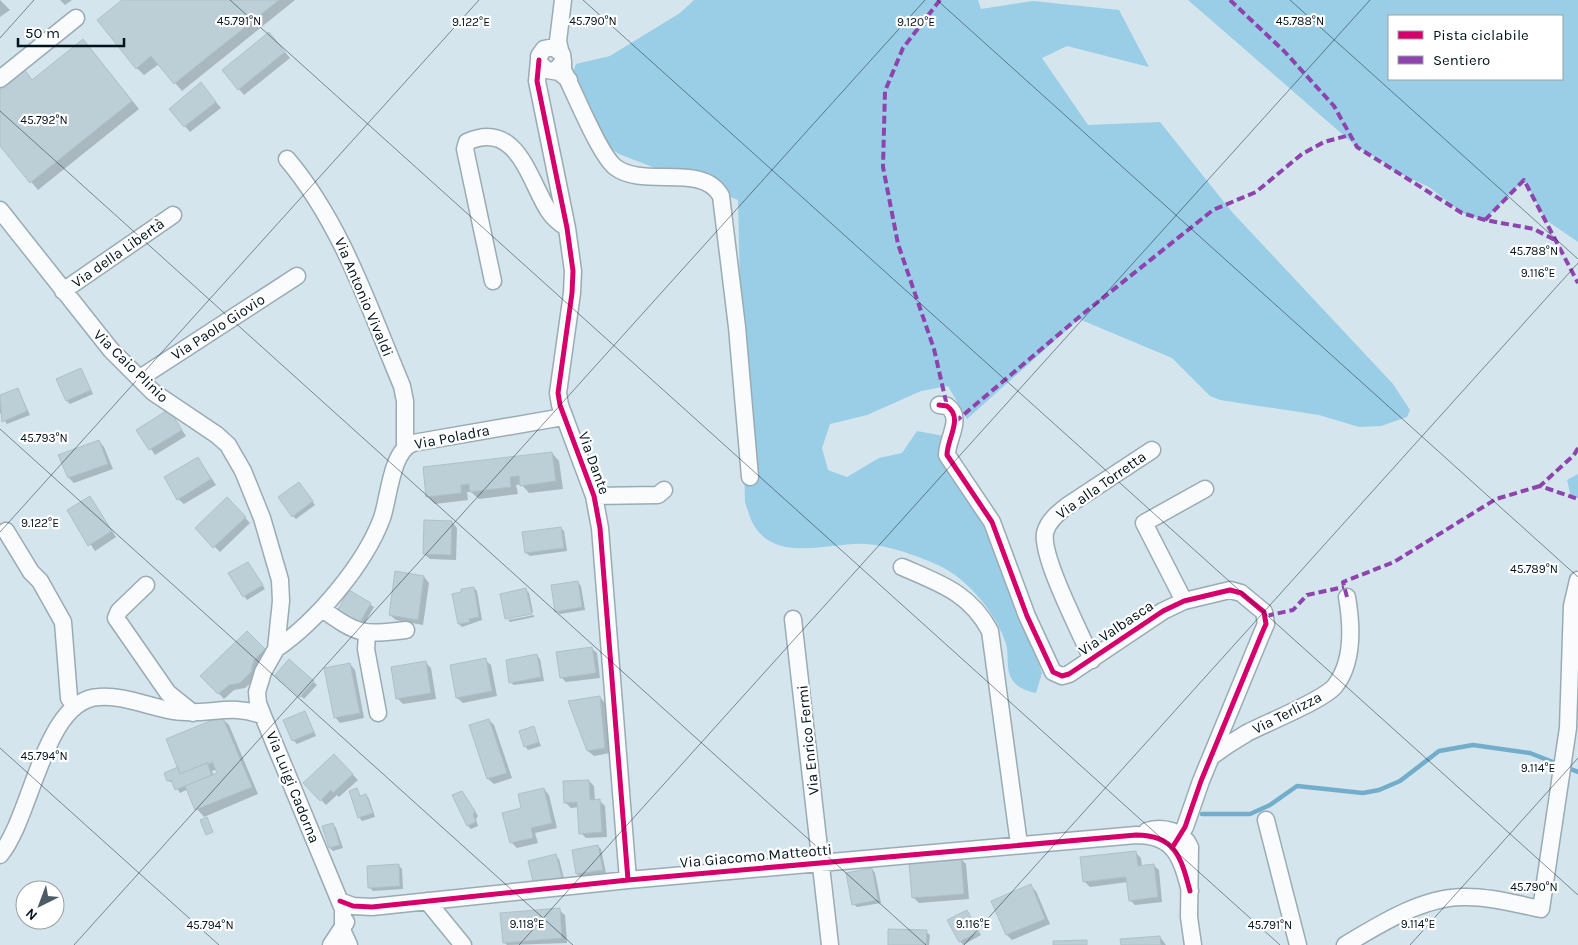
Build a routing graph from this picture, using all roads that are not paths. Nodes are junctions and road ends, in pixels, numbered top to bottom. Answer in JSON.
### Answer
{"nodes":[{"id":1,"x":563,"y":0,"type":"edge"},
{"id":2,"x":76,"y":18,"type":"dead end"},
{"id":3,"x":552,"y":60,"type":"junction"},
{"id":4,"x":0,"y":79,"type":"edge"},
{"id":5,"x":287,"y":159,"type":"dead end"},
{"id":6,"x":0,"y":210,"type":"edge"},
{"id":7,"x":173,"y":215,"type":"dead end"},
{"id":8,"x":567,"y":228,"type":"junction"},
{"id":9,"x":297,"y":276,"type":"dead end"},
{"id":10,"x":493,"y":281,"type":"dead end"},
{"id":11,"x":63,"y":291,"type":"junction"},
{"id":12,"x":140,"y":378,"type":"junction"},
{"id":13,"x":939,"y":405,"type":"dead end"},
{"id":14,"x":563,"y":417,"type":"junction"},
{"id":15,"x":405,"y":447,"type":"junction"},
{"id":16,"x":1152,"y":450,"type":"dead end"},
{"id":17,"x":750,"y":477,"type":"dead end"},
{"id":18,"x":1205,"y":489,"type":"dead end"},
{"id":19,"x":664,"y":490,"type":"dead end"},
{"id":20,"x":594,"y":496,"type":"junction"},
{"id":21,"x":6,"y":531,"type":"dead end"},
{"id":22,"x":902,"y":567,"type":"dead end"},
{"id":23,"x":1578,"y":580,"type":"edge"},
{"id":24,"x":146,"y":584,"type":"dead end"},
{"id":25,"x":1347,"y":597,"type":"dead end"},
{"id":26,"x":1184,"y":601,"type":"junction"},
{"id":27,"x":322,"y":609,"type":"junction"},
{"id":28,"x":794,"y":619,"type":"dead end"},
{"id":29,"x":406,"y":630,"type":"dead end"},
{"id":30,"x":367,"y":634,"type":"junction"},
{"id":31,"x":276,"y":649,"type":"junction"},
{"id":32,"x":1092,"y":660,"type":"junction"},
{"id":33,"x":75,"y":707,"type":"junction"},
{"id":34,"x":193,"y":713,"type":"junction"},
{"id":35,"x":378,"y":713,"type":"dead end"},
{"id":36,"x":264,"y":716,"type":"junction"},
{"id":37,"x":1212,"y":756,"type":"junction"},
{"id":38,"x":1266,"y":820,"type":"dead end"},
{"id":39,"x":1177,"y":842,"type":"junction"},
{"id":40,"x":1019,"y":844,"type":"junction"},
{"id":41,"x":0,"y":855,"type":"edge"},
{"id":42,"x":822,"y":862,"type":"junction"},
{"id":43,"x":628,"y":880,"type":"junction"},
{"id":44,"x":340,"y":901,"type":"junction"},
{"id":45,"x":427,"y":901,"type":"junction"},
{"id":46,"x":362,"y":907,"type":"junction"},
{"id":47,"x":344,"y":925,"type":"junction"},
{"id":48,"x":330,"y":945,"type":"edge"},
{"id":49,"x":349,"y":945,"type":"edge"},
{"id":50,"x":464,"y":945,"type":"edge"},
{"id":51,"x":830,"y":945,"type":"edge"},
{"id":52,"x":1193,"y":945,"type":"edge"},
{"id":53,"x":1298,"y":945,"type":"edge"},
{"id":54,"x":1345,"y":945,"type":"edge"}],
"edges":[{"from":1,"to":3,"type":"street"},
{"from":2,"to":4,"type":"street"},
{"from":3,"to":8,"type":"street","name":"Via Dante"},
{"from":3,"to":17,"type":"street"},
{"from":5,"to":15,"type":"street","name":"Via Antonio Vivaldi"},
{"from":6,"to":11,"type":"street","name":"Via Caio Plinio"},
{"from":7,"to":11,"type":"street","name":"Via della Libertà"},
{"from":8,"to":10,"type":"street"},
{"from":8,"to":14,"type":"street","name":"Via Dante"},
{"from":9,"to":12,"type":"street","name":"Via Paolo Giovio"},
{"from":11,"to":12,"type":"street","name":"Via Caio Plinio"},
{"from":12,"to":31,"type":"street","name":"Via Caio Plinio"},
{"from":13,"to":32,"type":"street","name":"Via Valbasca"},
{"from":14,"to":15,"type":"street","name":"Via Poladra"},
{"from":14,"to":20,"type":"street","name":"Via Dante"},
{"from":15,"to":27,"type":"street","name":"Via Poladra"},
{"from":16,"to":32,"type":"street","name":"Via alla Torretta"},
{"from":18,"to":26,"type":"street"},
{"from":19,"to":20,"type":"street","name":"Via Dante"},
{"from":20,"to":43,"type":"street","name":"Via Dante"},
{"from":21,"to":33,"type":"street"},
{"from":22,"to":40,"type":"street"},
{"from":23,"to":54,"type":"street"},
{"from":24,"to":34,"type":"street"},
{"from":25,"to":37,"type":"street","name":"Via Terlizza"},
{"from":26,"to":32,"type":"street","name":"Via Valbasca"},
{"from":26,"to":37,"type":"street","name":"Via Valbasca"},
{"from":27,"to":30,"type":"street"},
{"from":27,"to":31,"type":"street","name":"Via Poladra"},
{"from":28,"to":42,"type":"street","name":"Via Enrico Fermi"},
{"from":29,"to":30,"type":"street"},
{"from":30,"to":35,"type":"street"},
{"from":31,"to":36,"type":"street","name":"Via Caio Plinio"},
{"from":33,"to":34,"type":"street","name":"Via Luigi Cadorna"},
{"from":33,"to":41,"type":"street","name":"Via Luigi Cadorna"},
{"from":34,"to":36,"type":"street","name":"Via Luigi Cadorna"},
{"from":36,"to":44,"type":"street","name":"Via Luigi Cadorna"},
{"from":37,"to":39,"type":"street","name":"Via Valbasca"},
{"from":38,"to":53,"type":"street"},
{"from":39,"to":40,"type":"street","name":"Via Giacomo Matteotti"},
{"from":39,"to":52,"type":"street"},
{"from":40,"to":42,"type":"street","name":"Via Giacomo Matteotti"},
{"from":42,"to":43,"type":"street","name":"Via Giacomo Matteotti"},
{"from":42,"to":51,"type":"street","name":"Via Enrico Fermi"},
{"from":43,"to":45,"type":"street","name":"Via Giacomo Matteotti"},
{"from":44,"to":46,"type":"street","name":"Via Giacomo Matteotti"},
{"from":44,"to":47,"type":"street","name":"Via Luigi Cadorna"},
{"from":45,"to":46,"type":"street","name":"Via Giacomo Matteotti"},
{"from":45,"to":50,"type":"street"},
{"from":46,"to":47,"type":"street"},
{"from":47,"to":48,"type":"street"},
{"from":47,"to":49,"type":"street","name":"Via Luigi Cadorna"}]}
